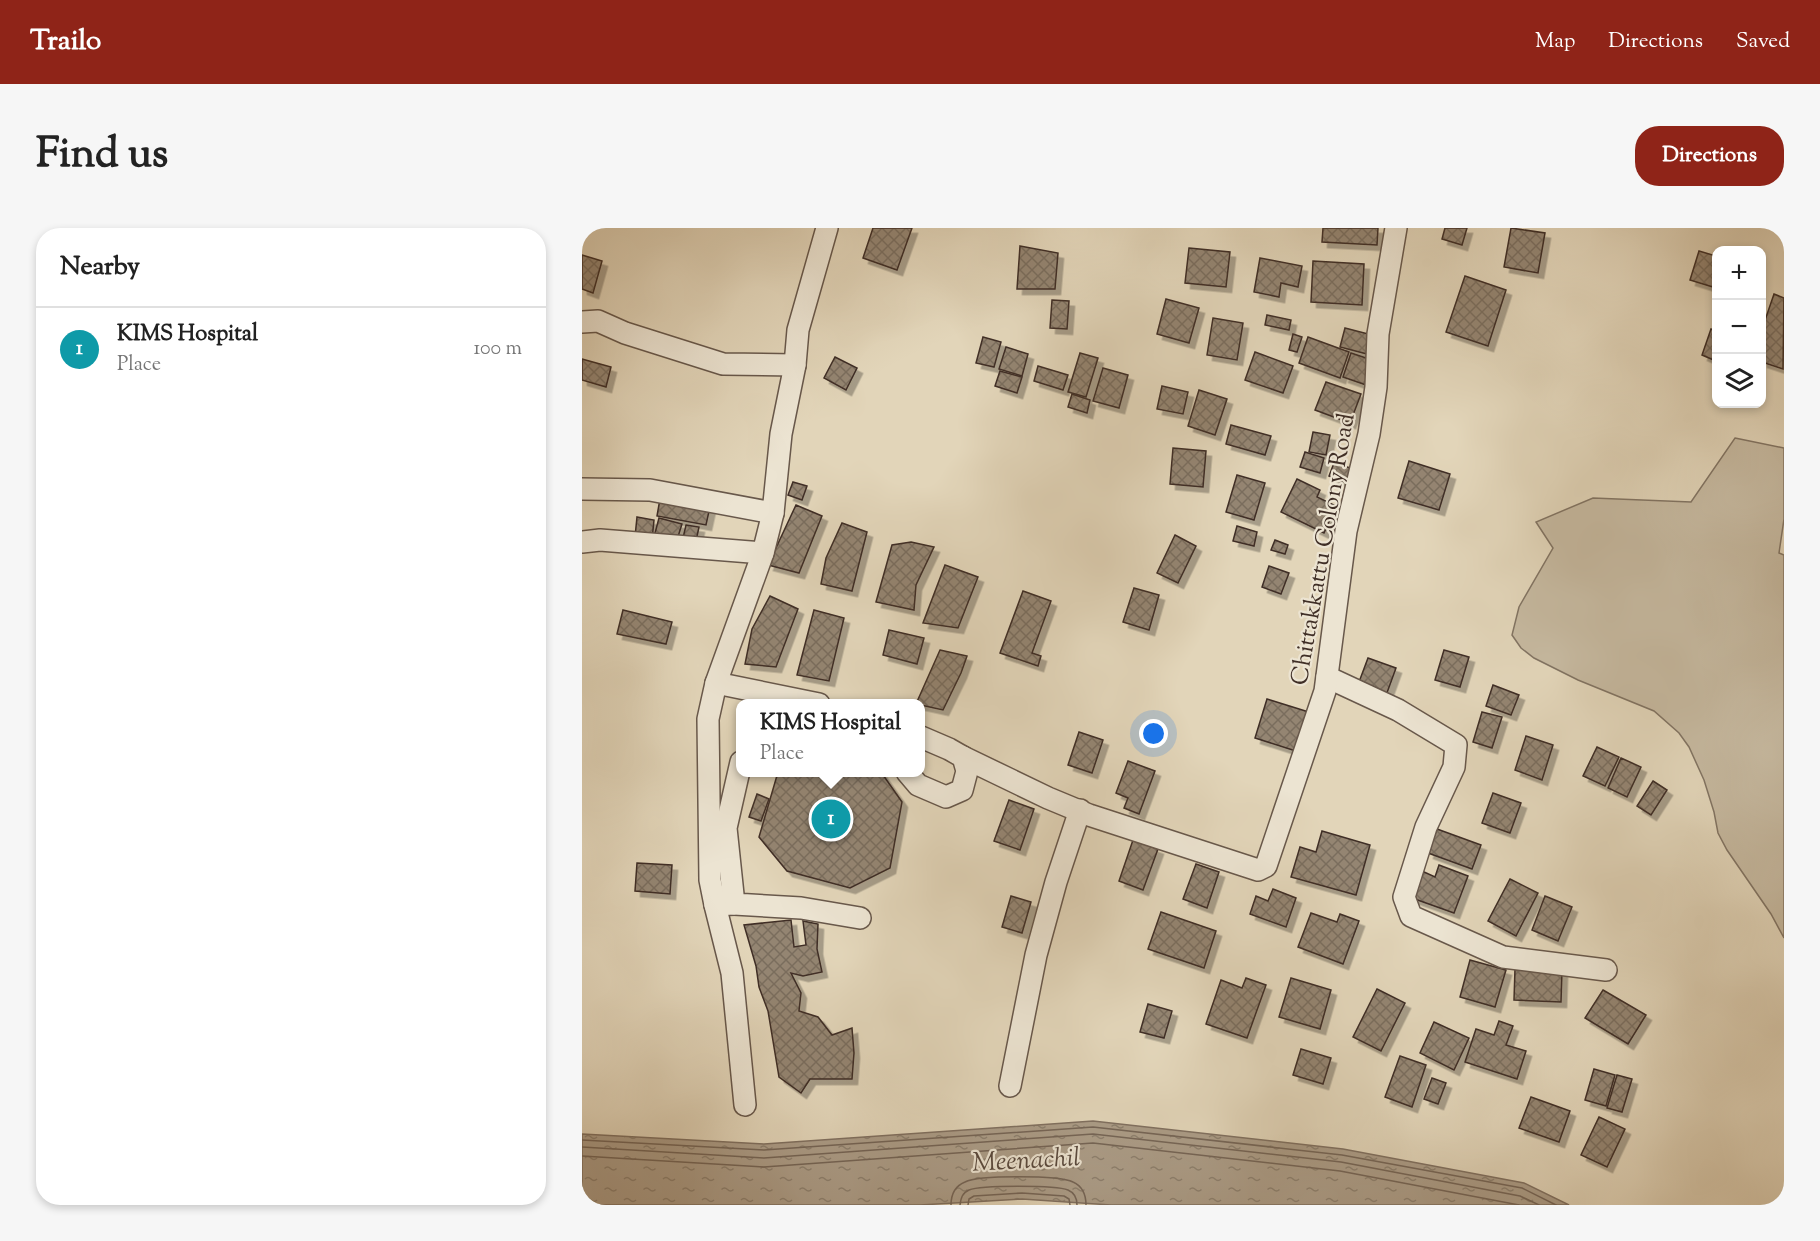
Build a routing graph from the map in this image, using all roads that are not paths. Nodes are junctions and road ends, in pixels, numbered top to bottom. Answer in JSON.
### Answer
{"nodes":[{"id":1,"x":827,"y":228,"type":"edge"},
{"id":2,"x":1396,"y":228,"type":"edge"},
{"id":3,"x":582,"y":322,"type":"edge"},
{"id":4,"x":795,"y":365,"type":"junction"},
{"id":5,"x":582,"y":489,"type":"edge"},
{"id":6,"x":773,"y":513,"type":"junction"},
{"id":7,"x":582,"y":542,"type":"edge"},
{"id":8,"x":763,"y":553,"type":"junction"},
{"id":9,"x":1327,"y":677,"type":"junction"},
{"id":10,"x":716,"y":683,"type":"junction"},
{"id":11,"x":794,"y":699,"type":"edge"},
{"id":12,"x":925,"y":739,"type":"edge"},
{"id":13,"x":963,"y":757,"type":"junction"},
{"id":14,"x":738,"y":777,"type":"edge"},
{"id":15,"x":911,"y":777,"type":"edge"},
{"id":16,"x":1080,"y":810,"type":"junction"},
{"id":17,"x":725,"y":904,"type":"junction"},
{"id":18,"x":860,"y":918,"type":"dead end"},
{"id":19,"x":1606,"y":970,"type":"dead end"},
{"id":20,"x":1010,"y":1086,"type":"dead end"},
{"id":21,"x":745,"y":1105,"type":"dead end"}],
"edges":[{"from":1,"to":4,"type":"street"},
{"from":2,"to":9,"type":"street","name":"Chittakkattu Colony Road"},
{"from":3,"to":4,"type":"street"},
{"from":4,"to":6,"type":"street"},
{"from":5,"to":6,"type":"street"},
{"from":6,"to":8,"type":"street"},
{"from":7,"to":8,"type":"street"},
{"from":8,"to":10,"type":"street"},
{"from":9,"to":16,"type":"street","name":"Chittakkattu Colony Road"},
{"from":9,"to":19,"type":"street"},
{"from":10,"to":11,"type":"street"},
{"from":10,"to":17,"type":"street"},
{"from":12,"to":13,"type":"street"},
{"from":13,"to":15,"type":"street"},
{"from":13,"to":16,"type":"street"},
{"from":14,"to":17,"type":"street"},
{"from":16,"to":20,"type":"street"},
{"from":17,"to":18,"type":"street"},
{"from":17,"to":21,"type":"street"}]}
